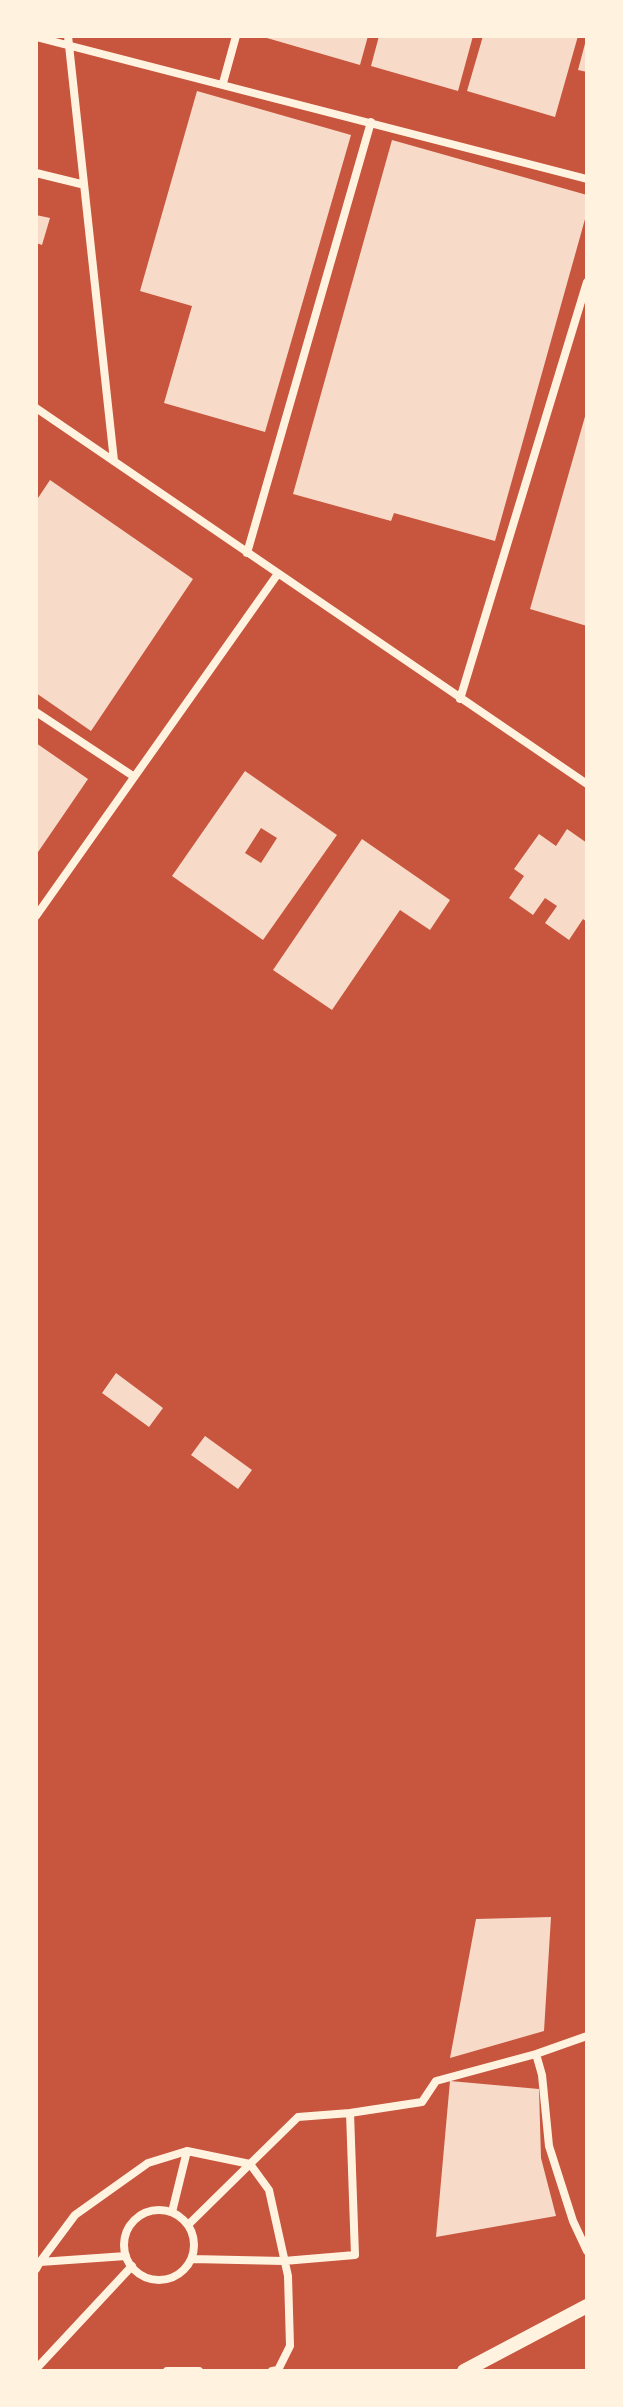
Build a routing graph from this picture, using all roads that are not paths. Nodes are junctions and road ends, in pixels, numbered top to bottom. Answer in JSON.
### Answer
{"nodes":[{"id":1,"x":236,"y":36,"type":"edge"},
{"id":2,"x":36,"y":37,"type":"edge"},
{"id":3,"x":69,"y":40,"type":"edge"},
{"id":4,"x":223,"y":83,"type":"junction"},
{"id":5,"x":371,"y":122,"type":"junction"},
{"id":6,"x":36,"y":173,"type":"edge"},
{"id":7,"x":587,"y":179,"type":"edge"},
{"id":8,"x":81,"y":184,"type":"junction"},
{"id":9,"x":587,"y":282,"type":"edge"},
{"id":10,"x":36,"y":408,"type":"edge"},
{"id":11,"x":114,"y":461,"type":"junction"},
{"id":12,"x":247,"y":553,"type":"junction"},
{"id":13,"x":277,"y":575,"type":"junction"},
{"id":14,"x":460,"y":699,"type":"junction"},
{"id":15,"x":36,"y":712,"type":"edge"},
{"id":16,"x":133,"y":776,"type":"junction"},
{"id":17,"x":587,"y":784,"type":"edge"},
{"id":18,"x":36,"y":916,"type":"edge"},
{"id":19,"x":587,"y":2036,"type":"edge"},
{"id":20,"x":536,"y":2054,"type":"junction"},
{"id":21,"x":350,"y":2113,"type":"junction"},
{"id":22,"x":187,"y":2151,"type":"junction"},
{"id":23,"x":250,"y":2164,"type":"junction"},
{"id":24,"x":172,"y":2212,"type":"junction"},
{"id":25,"x":188,"y":2225,"type":"junction"},
{"id":26,"x":587,"y":2251,"type":"edge"},
{"id":27,"x":126,"y":2256,"type":"junction"},
{"id":28,"x":192,"y":2259,"type":"junction"},
{"id":29,"x":284,"y":2261,"type":"junction"},
{"id":30,"x":38,"y":2266,"type":"edge"},
{"id":31,"x":132,"y":2266,"type":"junction"},
{"id":32,"x":587,"y":2306,"type":"edge"},
{"id":33,"x":36,"y":2369,"type":"edge"},
{"id":34,"x":167,"y":2371,"type":"edge"},
{"id":35,"x":199,"y":2371,"type":"edge"},
{"id":36,"x":272,"y":2371,"type":"edge"},
{"id":37,"x":464,"y":2371,"type":"edge"}],
"edges":[{"from":1,"to":4,"type":"street"},
{"from":2,"to":3,"type":"street"},
{"from":3,"to":4,"type":"street"},
{"from":3,"to":8,"type":"street"},
{"from":4,"to":5,"type":"street"},
{"from":5,"to":7,"type":"street"},
{"from":5,"to":12,"type":"street"},
{"from":6,"to":8,"type":"street"},
{"from":8,"to":11,"type":"street"},
{"from":9,"to":14,"type":"street"},
{"from":10,"to":11,"type":"street"},
{"from":11,"to":12,"type":"street"},
{"from":12,"to":13,"type":"street"},
{"from":13,"to":14,"type":"street"},
{"from":13,"to":16,"type":"street"},
{"from":14,"to":17,"type":"street"},
{"from":15,"to":16,"type":"street"},
{"from":16,"to":18,"type":"street"},
{"from":19,"to":20,"type":"street"},
{"from":20,"to":21,"type":"street"},
{"from":20,"to":26,"type":"street"},
{"from":21,"to":23,"type":"street"},
{"from":21,"to":29,"type":"street"},
{"from":22,"to":23,"type":"street"},
{"from":22,"to":24,"type":"street"},
{"from":22,"to":30,"type":"street"},
{"from":23,"to":25,"type":"street"},
{"from":23,"to":29,"type":"street"},
{"from":24,"to":25,"type":"street"},
{"from":24,"to":27,"type":"street"},
{"from":25,"to":28,"type":"street"},
{"from":27,"to":30,"type":"street"},
{"from":27,"to":31,"type":"street"},
{"from":28,"to":29,"type":"street"},
{"from":28,"to":31,"type":"street"},
{"from":29,"to":36,"type":"street"},
{"from":31,"to":33,"type":"street"},
{"from":32,"to":37,"type":"street"},
{"from":34,"to":35,"type":"street"}]}
